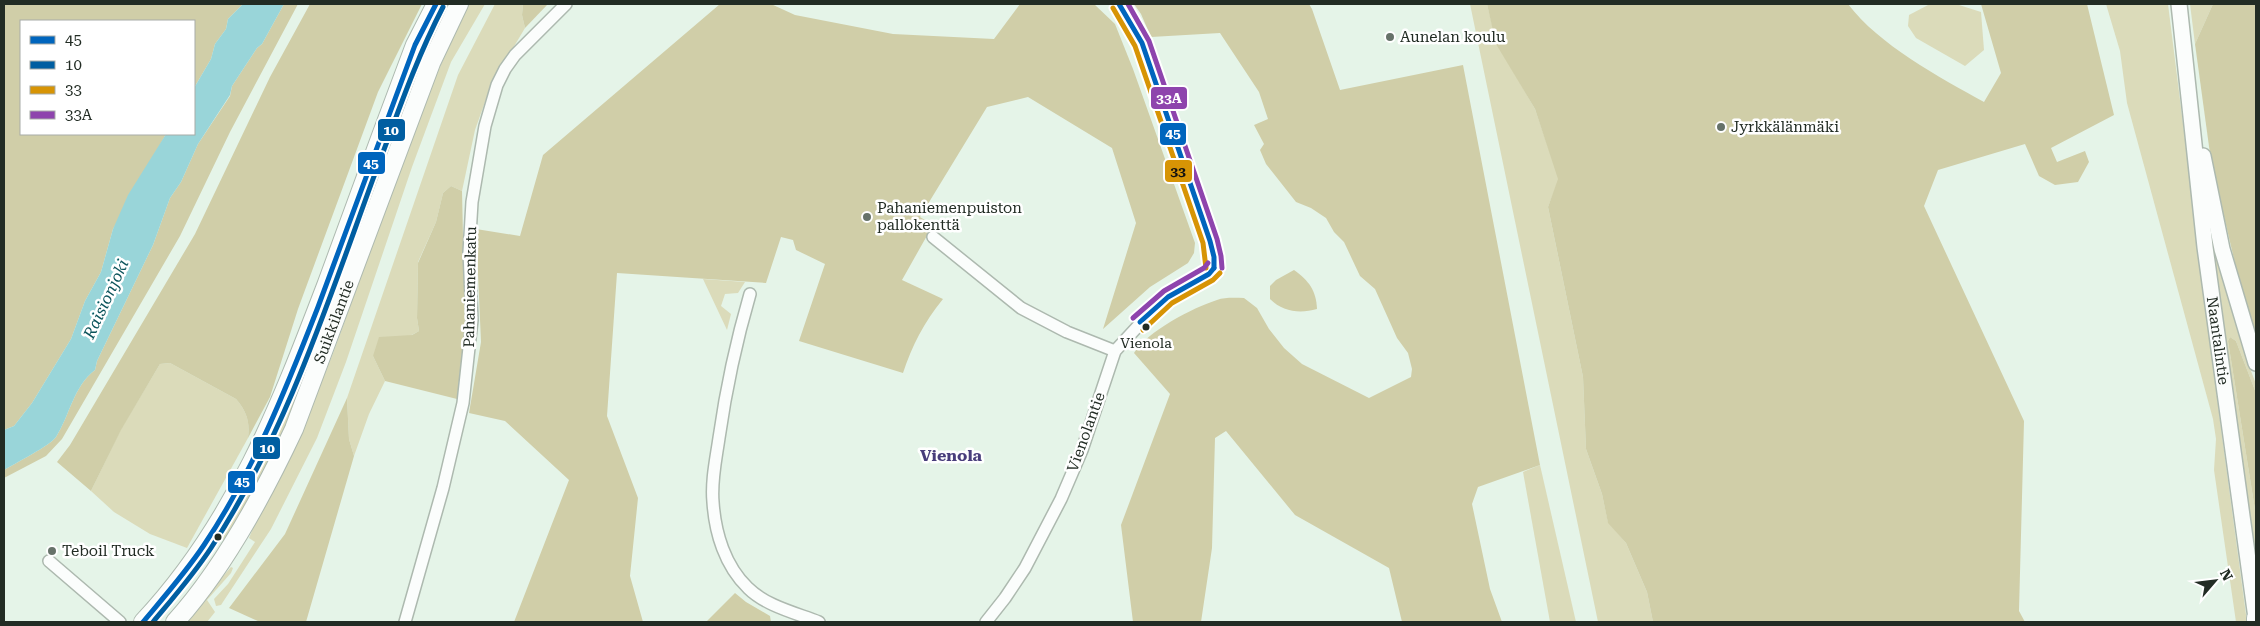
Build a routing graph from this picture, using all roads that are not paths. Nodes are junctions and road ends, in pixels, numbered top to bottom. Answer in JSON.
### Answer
{"nodes":[{"id":1,"x":436,"y":4,"type":"edge"},
{"id":2,"x":459,"y":4,"type":"edge"},
{"id":3,"x":566,"y":4,"type":"edge"},
{"id":4,"x":1119,"y":4,"type":"edge"},
{"id":5,"x":2179,"y":4,"type":"edge"},
{"id":6,"x":2186,"y":63,"type":"junction"},
{"id":7,"x":933,"y":237,"type":"dead end"},
{"id":8,"x":750,"y":294,"type":"dead end"},
{"id":9,"x":1115,"y":351,"type":"junction"},
{"id":10,"x":2256,"y":363,"type":"edge"},
{"id":11,"x":50,"y":561,"type":"dead end"},
{"id":12,"x":2256,"y":619,"type":"edge"},
{"id":13,"x":120,"y":622,"type":"edge"},
{"id":14,"x":143,"y":622,"type":"edge"},
{"id":15,"x":175,"y":622,"type":"edge"},
{"id":16,"x":405,"y":622,"type":"edge"},
{"id":17,"x":819,"y":622,"type":"edge"},
{"id":18,"x":986,"y":622,"type":"edge"}],
"edges":[{"from":1,"to":14,"type":"main road","name":"Suikkilantie"},
{"from":2,"to":15,"type":"main road","name":"Suikkilantie"},
{"from":3,"to":16,"type":"street","name":"Pahaniemenkatu"},
{"from":4,"to":9,"type":"street","name":"Vienolantie"},
{"from":5,"to":6,"type":"main road","name":"Naantalintie"},
{"from":6,"to":10,"type":"main road","name":"Naantalintie"},
{"from":6,"to":12,"type":"main road","name":"Naantalintie"},
{"from":7,"to":9,"type":"street"},
{"from":8,"to":17,"type":"street"},
{"from":9,"to":18,"type":"street","name":"Vienolantie"},
{"from":11,"to":13,"type":"street"}]}
